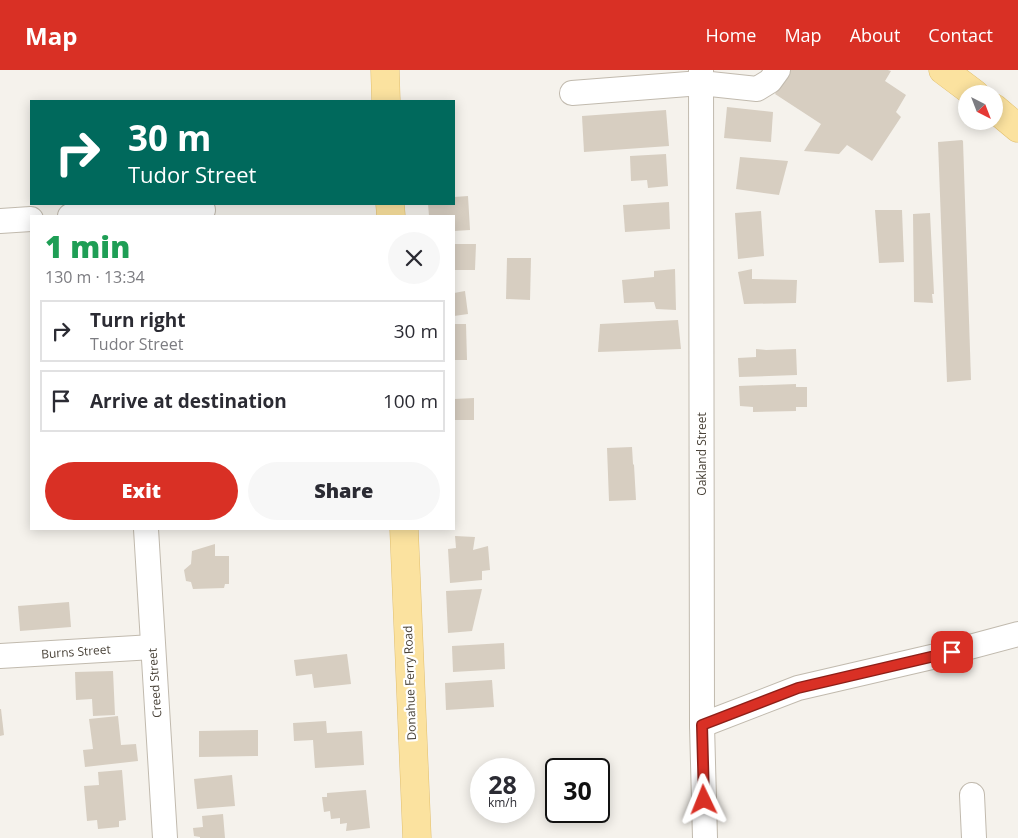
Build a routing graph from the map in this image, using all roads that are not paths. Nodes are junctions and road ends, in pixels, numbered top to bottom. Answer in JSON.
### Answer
{"nodes":[{"id":1,"x":385,"y":70,"type":"edge"},
{"id":2,"x":778,"y":70,"type":"edge"},
{"id":3,"x":943,"y":70,"type":"edge"},
{"id":4,"x":701,"y":77,"type":"edge"},
{"id":5,"x":963,"y":85,"type":"edge"},
{"id":6,"x":572,"y":93,"type":"dead end"},
{"id":7,"x":386,"y":100,"type":"edge"},
{"id":8,"x":1003,"y":116,"type":"edge"},
{"id":9,"x":1018,"y":128,"type":"edge"},
{"id":10,"x":203,"y":210,"type":"dead end"},
{"id":11,"x":130,"y":214,"type":"edge"},
{"id":12,"x":100,"y":215,"type":"edge"},
{"id":13,"x":30,"y":219,"type":"edge"},
{"id":14,"x":0,"y":221,"type":"edge"},
{"id":15,"x":146,"y":530,"type":"edge"},
{"id":16,"x":404,"y":530,"type":"edge"},
{"id":17,"x":1018,"y":634,"type":"edge"},
{"id":18,"x":153,"y":647,"type":"junction"},
{"id":19,"x":0,"y":656,"type":"edge"},
{"id":20,"x":702,"y":725,"type":"junction"},
{"id":21,"x":972,"y":795,"type":"dead end"},
{"id":22,"x":165,"y":838,"type":"edge"},
{"id":23,"x":417,"y":838,"type":"edge"},
{"id":24,"x":705,"y":838,"type":"edge"},
{"id":25,"x":974,"y":838,"type":"edge"}],
"edges":[{"from":1,"to":7,"type":"main road"},
{"from":2,"to":4,"type":"street"},
{"from":3,"to":5,"type":"main road"},
{"from":4,"to":6,"type":"street"},
{"from":4,"to":20,"type":"street","name":"Oakland Street"},
{"from":8,"to":9,"type":"main road"},
{"from":10,"to":11,"type":"street"},
{"from":11,"to":12,"type":"street"},
{"from":13,"to":14,"type":"street"},
{"from":15,"to":18,"type":"street","name":"Creed Street"},
{"from":16,"to":23,"type":"main road","name":"Donahue Ferry Road"},
{"from":17,"to":20,"type":"street"},
{"from":18,"to":19,"type":"street","name":"Burns Street"},
{"from":18,"to":22,"type":"street","name":"Creed Street"},
{"from":20,"to":24,"type":"street","name":"Oakland Street"},
{"from":21,"to":25,"type":"street"}]}
